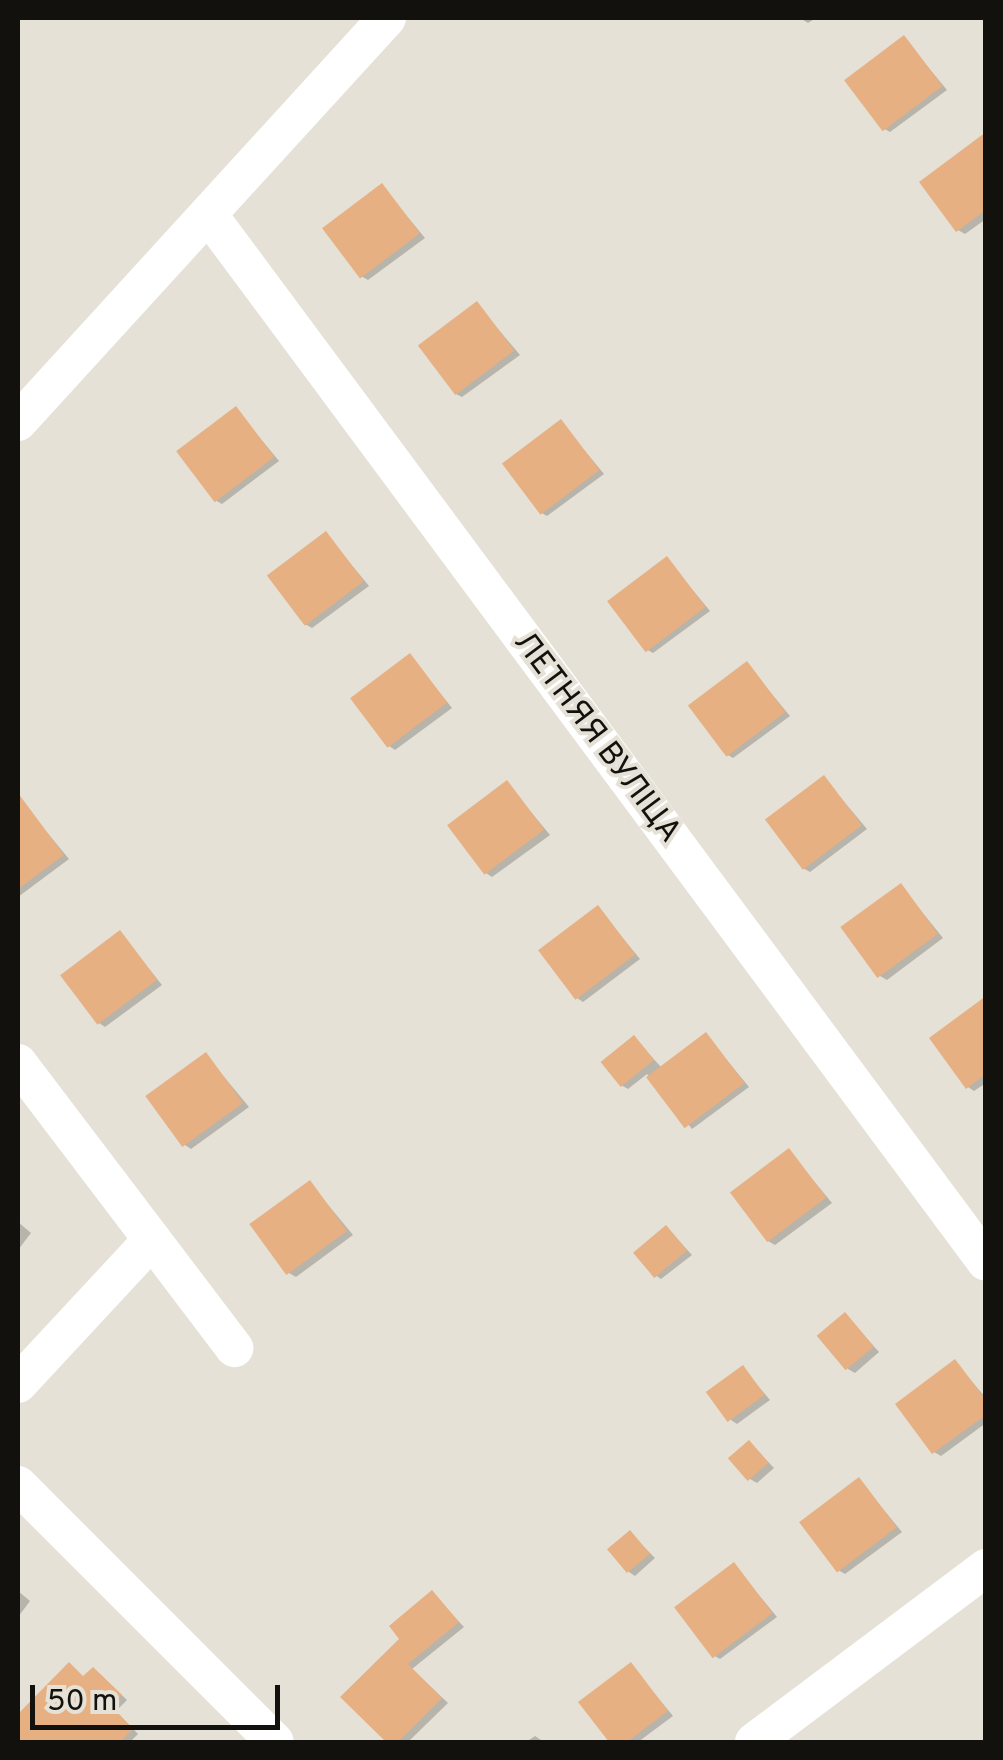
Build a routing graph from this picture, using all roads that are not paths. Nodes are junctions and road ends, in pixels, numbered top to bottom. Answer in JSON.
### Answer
{"nodes":[{"id":1,"x":388,"y":18,"type":"edge"},
{"id":2,"x":208,"y":214,"type":"junction"},
{"id":3,"x":18,"y":422,"type":"edge"},
{"id":4,"x":18,"y":1063,"type":"edge"},
{"id":5,"x":152,"y":1240,"type":"junction"},
{"id":6,"x":986,"y":1262,"type":"edge"},
{"id":7,"x":234,"y":1348,"type":"dead end"},
{"id":8,"x":18,"y":1384,"type":"edge"},
{"id":9,"x":18,"y":1484,"type":"edge"},
{"id":10,"x":986,"y":1568,"type":"edge"},
{"id":11,"x":275,"y":1742,"type":"edge"},
{"id":12,"x":754,"y":1742,"type":"edge"}],
"edges":[{"from":1,"to":2,"type":"street"},
{"from":2,"to":3,"type":"street"},
{"from":2,"to":6,"type":"street","name":"ЛЕТНЯЯ ВУЛІЦА"},
{"from":4,"to":5,"type":"street"},
{"from":5,"to":7,"type":"street"},
{"from":5,"to":8,"type":"street"},
{"from":9,"to":11,"type":"street"},
{"from":10,"to":12,"type":"street"}]}
